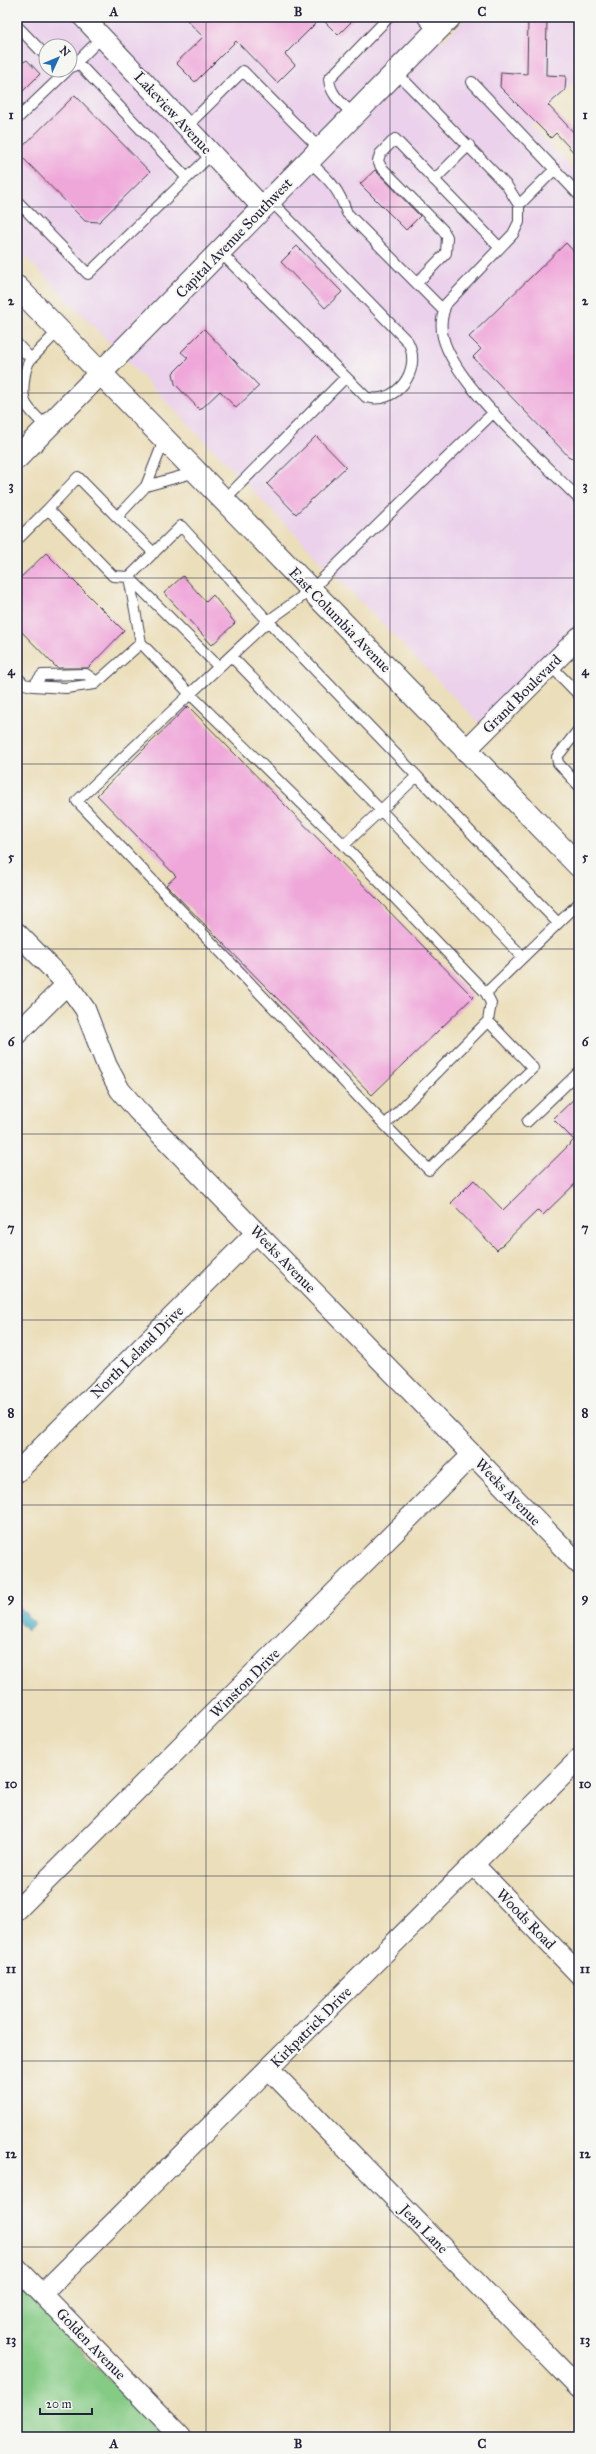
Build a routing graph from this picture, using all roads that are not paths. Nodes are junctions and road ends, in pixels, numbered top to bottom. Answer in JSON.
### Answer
{"nodes":[{"id":1,"x":83,"y":17,"type":"edge"},
{"id":2,"x":389,"y":17,"type":"edge"},
{"id":3,"x":439,"y":21,"type":"edge"},
{"id":4,"x":17,"y":26,"type":"edge"},
{"id":5,"x":102,"y":37,"type":"junction"},
{"id":6,"x":38,"y":48,"type":"edge"},
{"id":7,"x":78,"y":60,"type":"edge"},
{"id":8,"x":396,"y":72,"type":"junction"},
{"id":9,"x":59,"y":78,"type":"edge"},
{"id":10,"x":78,"y":78,"type":"edge"},
{"id":11,"x":472,"y":82,"type":"dead end"},
{"id":12,"x":354,"y":115,"type":"junction"},
{"id":13,"x":17,"y":119,"type":"edge"},
{"id":14,"x":186,"y":127,"type":"junction"},
{"id":15,"x":469,"y":145,"type":"junction"},
{"id":16,"x":212,"y":154,"type":"junction"},
{"id":17,"x":315,"y":155,"type":"junction"},
{"id":18,"x":555,"y":170,"type":"junction"},
{"id":19,"x":187,"y":178,"type":"junction"},
{"id":20,"x":434,"y":180,"type":"junction"},
{"id":21,"x":579,"y":195,"type":"edge"},
{"id":22,"x":17,"y":201,"type":"edge"},
{"id":23,"x":267,"y":204,"type":"junction"},
{"id":24,"x":519,"y":205,"type":"junction"},
{"id":25,"x":500,"y":248,"type":"junction"},
{"id":26,"x":220,"y":252,"type":"junction"},
{"id":27,"x":417,"y":283,"type":"junction"},
{"id":28,"x":17,"y":287,"type":"edge"},
{"id":29,"x":444,"y":311,"type":"junction"},
{"id":30,"x":60,"y":330,"type":"junction"},
{"id":31,"x":17,"y":344,"type":"edge"},
{"id":32,"x":31,"y":358,"type":"junction"},
{"id":33,"x":102,"y":373,"type":"junction"},
{"id":34,"x":346,"y":377,"type":"junction"},
{"id":35,"x":494,"y":412,"type":"junction"},
{"id":36,"x":48,"y":428,"type":"junction"},
{"id":37,"x":165,"y":438,"type":"junction"},
{"id":38,"x":17,"y":458,"type":"edge"},
{"id":39,"x":197,"y":472,"type":"junction"},
{"id":40,"x":146,"y":486,"type":"junction"},
{"id":41,"x":579,"y":499,"type":"edge"},
{"id":42,"x":224,"y":500,"type":"junction"},
{"id":43,"x":48,"y":510,"type":"junction"},
{"id":44,"x":117,"y":517,"type":"junction"},
{"id":45,"x":17,"y":540,"type":"edge"},
{"id":46,"x":154,"y":553,"type":"junction"},
{"id":47,"x":129,"y":577,"type":"junction"},
{"id":48,"x":311,"y":590,"type":"junction"},
{"id":49,"x":268,"y":621,"type":"junction"},
{"id":50,"x":579,"y":637,"type":"edge"},
{"id":51,"x":141,"y":643,"type":"junction"},
{"id":52,"x":231,"y":656,"type":"junction"},
{"id":53,"x":551,"y":666,"type":"junction"},
{"id":54,"x":219,"y":667,"type":"junction"},
{"id":55,"x":17,"y":677,"type":"edge"},
{"id":56,"x":190,"y":694,"type":"junction"},
{"id":57,"x":579,"y":695,"type":"edge"},
{"id":58,"x":579,"y":729,"type":"edge"},
{"id":59,"x":466,"y":751,"type":"junction"},
{"id":60,"x":417,"y":776,"type":"junction"},
{"id":61,"x":579,"y":786,"type":"edge"},
{"id":62,"x":380,"y":810,"type":"junction"},
{"id":63,"x":344,"y":845,"type":"junction"},
{"id":64,"x":579,"y":866,"type":"edge"},
{"id":65,"x":579,"y":903,"type":"edge"},
{"id":66,"x":558,"y":923,"type":"junction"},
{"id":67,"x":17,"y":933,"type":"edge"},
{"id":68,"x":523,"y":957,"type":"junction"},
{"id":69,"x":67,"y":984,"type":"junction"},
{"id":70,"x":486,"y":993,"type":"junction"},
{"id":71,"x":488,"y":1021,"type":"junction"},
{"id":72,"x":17,"y":1034,"type":"edge"},
{"id":73,"x":579,"y":1072,"type":"edge"},
{"id":74,"x":527,"y":1122,"type":"dead end"},
{"id":75,"x":385,"y":1125,"type":"junction"},
{"id":76,"x":257,"y":1232,"type":"junction"},
{"id":77,"x":472,"y":1455,"type":"junction"},
{"id":78,"x":17,"y":1472,"type":"edge"},
{"id":79,"x":579,"y":1564,"type":"edge"},
{"id":80,"x":579,"y":1758,"type":"edge"},
{"id":81,"x":473,"y":1864,"type":"junction"},
{"id":82,"x":17,"y":1910,"type":"edge"},
{"id":83,"x":579,"y":1974,"type":"edge"},
{"id":84,"x":269,"y":2069,"type":"junction"},
{"id":85,"x":17,"y":2268,"type":"edge"},
{"id":86,"x":42,"y":2294,"type":"junction"},
{"id":87,"x":579,"y":2388,"type":"edge"},
{"id":88,"x":181,"y":2437,"type":"edge"}],
"edges":[{"from":1,"to":5,"type":"street","name":"Lakeview Avenue"},
{"from":2,"to":12,"type":"lane"},
{"from":3,"to":8,"type":"main road","name":"Capital Avenue Southwest"},
{"from":4,"to":6,"type":"lane"},
{"from":5,"to":7,"type":"lane"},
{"from":5,"to":14,"type":"street","name":"Lakeview Avenue"},
{"from":8,"to":12,"type":"main road","name":"Capital Avenue Southwest"},
{"from":8,"to":15,"type":"lane"},
{"from":9,"to":13,"type":"lane"},
{"from":10,"to":19,"type":"lane"},
{"from":11,"to":18,"type":"lane"},
{"from":12,"to":17,"type":"main road","name":"Capital Avenue Southwest"},
{"from":14,"to":16,"type":"street","name":"Lakeview Avenue"},
{"from":14,"to":17,"type":"lane"},
{"from":15,"to":20,"type":"lane"},
{"from":15,"to":24,"type":"lane"},
{"from":16,"to":19,"type":"lane"},
{"from":16,"to":23,"type":"street","name":"Lakeview Avenue"},
{"from":17,"to":23,"type":"main road","name":"Capital Avenue Southwest"},
{"from":17,"to":27,"type":"lane"},
{"from":18,"to":21,"type":"lane"},
{"from":18,"to":24,"type":"lane"},
{"from":19,"to":22,"type":"lane"},
{"from":20,"to":25,"type":"lane"},
{"from":20,"to":27,"type":"lane"},
{"from":23,"to":26,"type":"main road","name":"Capital Avenue Southwest"},
{"from":23,"to":34,"type":"lane"},
{"from":24,"to":25,"type":"lane"},
{"from":25,"to":29,"type":"lane"},
{"from":26,"to":33,"type":"main road","name":"Capital Avenue Southwest"},
{"from":26,"to":34,"type":"lane"},
{"from":27,"to":29,"type":"lane"},
{"from":28,"to":30,"type":"main road","name":"East Columbia Avenue"},
{"from":29,"to":35,"type":"lane"},
{"from":30,"to":32,"type":"lane"},
{"from":30,"to":33,"type":"main road","name":"East Columbia Avenue"},
{"from":31,"to":32,"type":"lane"},
{"from":32,"to":36,"type":"lane"},
{"from":33,"to":36,"type":"main road","name":"Capital Avenue Southwest"},
{"from":33,"to":37,"type":"main road","name":"East Columbia Avenue"},
{"from":34,"to":42,"type":"lane"},
{"from":35,"to":41,"type":"lane"},
{"from":35,"to":48,"type":"lane"},
{"from":36,"to":38,"type":"main road","name":"Capital Avenue Southwest"},
{"from":37,"to":39,"type":"main road","name":"East Columbia Avenue"},
{"from":37,"to":40,"type":"lane"},
{"from":39,"to":40,"type":"lane"},
{"from":39,"to":42,"type":"main road","name":"East Columbia Avenue"},
{"from":40,"to":44,"type":"lane"},
{"from":42,"to":48,"type":"main road","name":"East Columbia Avenue"},
{"from":43,"to":44,"type":"lane"},
{"from":43,"to":45,"type":"lane"},
{"from":43,"to":47,"type":"lane"},
{"from":44,"to":46,"type":"lane"},
{"from":46,"to":47,"type":"lane"},
{"from":46,"to":49,"type":"lane"},
{"from":47,"to":51,"type":"lane"},
{"from":47,"to":54,"type":"lane"},
{"from":48,"to":49,"type":"lane"},
{"from":48,"to":59,"type":"main road","name":"East Columbia Avenue"},
{"from":49,"to":52,"type":"lane"},
{"from":49,"to":60,"type":"lane"},
{"from":50,"to":53,"type":"street","name":"Grand Boulevard"},
{"from":51,"to":55,"type":"lane"},
{"from":51,"to":56,"type":"lane"},
{"from":52,"to":54,"type":"lane"},
{"from":52,"to":62,"type":"lane"},
{"from":53,"to":57,"type":"lane"},
{"from":53,"to":59,"type":"street","name":"Grand Boulevard"},
{"from":54,"to":56,"type":"lane"},
{"from":56,"to":63,"type":"lane"},
{"from":56,"to":75,"type":"lane"},
{"from":58,"to":61,"type":"lane"},
{"from":59,"to":64,"type":"main road","name":"East Columbia Avenue"},
{"from":60,"to":62,"type":"lane"},
{"from":60,"to":66,"type":"lane"},
{"from":62,"to":63,"type":"lane"},
{"from":62,"to":68,"type":"lane"},
{"from":63,"to":70,"type":"lane"},
{"from":65,"to":66,"type":"lane"},
{"from":66,"to":68,"type":"lane"},
{"from":67,"to":69,"type":"street","name":"Weeks Avenue"},
{"from":68,"to":70,"type":"lane"},
{"from":69,"to":72,"type":"street"},
{"from":69,"to":76,"type":"street","name":"Weeks Avenue"},
{"from":70,"to":71,"type":"lane"},
{"from":71,"to":75,"type":"lane"},
{"from":71,"to":75,"type":"lane"},
{"from":73,"to":74,"type":"lane"},
{"from":76,"to":77,"type":"street","name":"Weeks Avenue"},
{"from":76,"to":78,"type":"street","name":"North Leland Drive"},
{"from":77,"to":79,"type":"street","name":"Weeks Avenue"},
{"from":77,"to":82,"type":"street","name":"Winston Drive"},
{"from":80,"to":81,"type":"street","name":"Kirkpatrick Drive"},
{"from":81,"to":83,"type":"street","name":"Woods Road"},
{"from":81,"to":84,"type":"street","name":"Kirkpatrick Drive"},
{"from":84,"to":86,"type":"street","name":"Kirkpatrick Drive"},
{"from":84,"to":87,"type":"street","name":"Jean Lane"},
{"from":85,"to":86,"type":"street","name":"Golden Avenue"},
{"from":86,"to":88,"type":"street","name":"Golden Avenue"}]}
